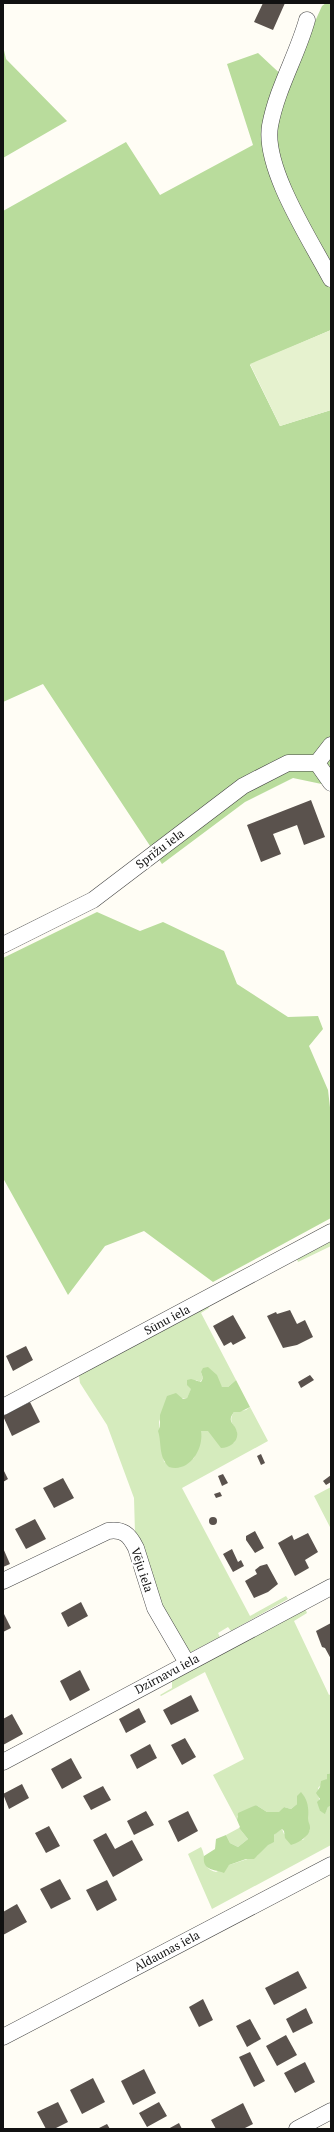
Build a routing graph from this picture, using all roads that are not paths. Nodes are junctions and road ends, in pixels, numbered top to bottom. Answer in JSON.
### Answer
{"nodes":[{"id":1,"x":307,"y":20,"type":"dead end"},
{"id":2,"x":331,"y":280,"type":"edge"},
{"id":3,"x":331,"y":745,"type":"edge"},
{"id":4,"x":317,"y":764,"type":"junction"},
{"id":5,"x":331,"y":783,"type":"edge"},
{"id":6,"x":3,"y":945,"type":"edge"},
{"id":7,"x":331,"y":1232,"type":"edge"},
{"id":8,"x":3,"y":1407,"type":"edge"},
{"id":9,"x":3,"y":1581,"type":"edge"},
{"id":10,"x":331,"y":1587,"type":"edge"},
{"id":11,"x":187,"y":1663,"type":"junction"},
{"id":12,"x":3,"y":1762,"type":"edge"},
{"id":13,"x":331,"y":1865,"type":"edge"},
{"id":14,"x":3,"y":2037,"type":"edge"},
{"id":15,"x":331,"y":2111,"type":"edge"},
{"id":16,"x":297,"y":2129,"type":"edge"}],
"edges":[{"from":1,"to":2,"type":"street"},
{"from":3,"to":4,"type":"street"},
{"from":4,"to":5,"type":"street"},
{"from":4,"to":6,"type":"street","name":"Sprīžu iela"},
{"from":7,"to":8,"type":"street","name":"Sūnu iela"},
{"from":9,"to":11,"type":"street","name":"Vēju iela"},
{"from":10,"to":11,"type":"street","name":"Dzirnavu iela"},
{"from":11,"to":12,"type":"street","name":"Dzirnavu iela"},
{"from":13,"to":14,"type":"street","name":"Aldaunas iela"},
{"from":15,"to":16,"type":"street"}]}
